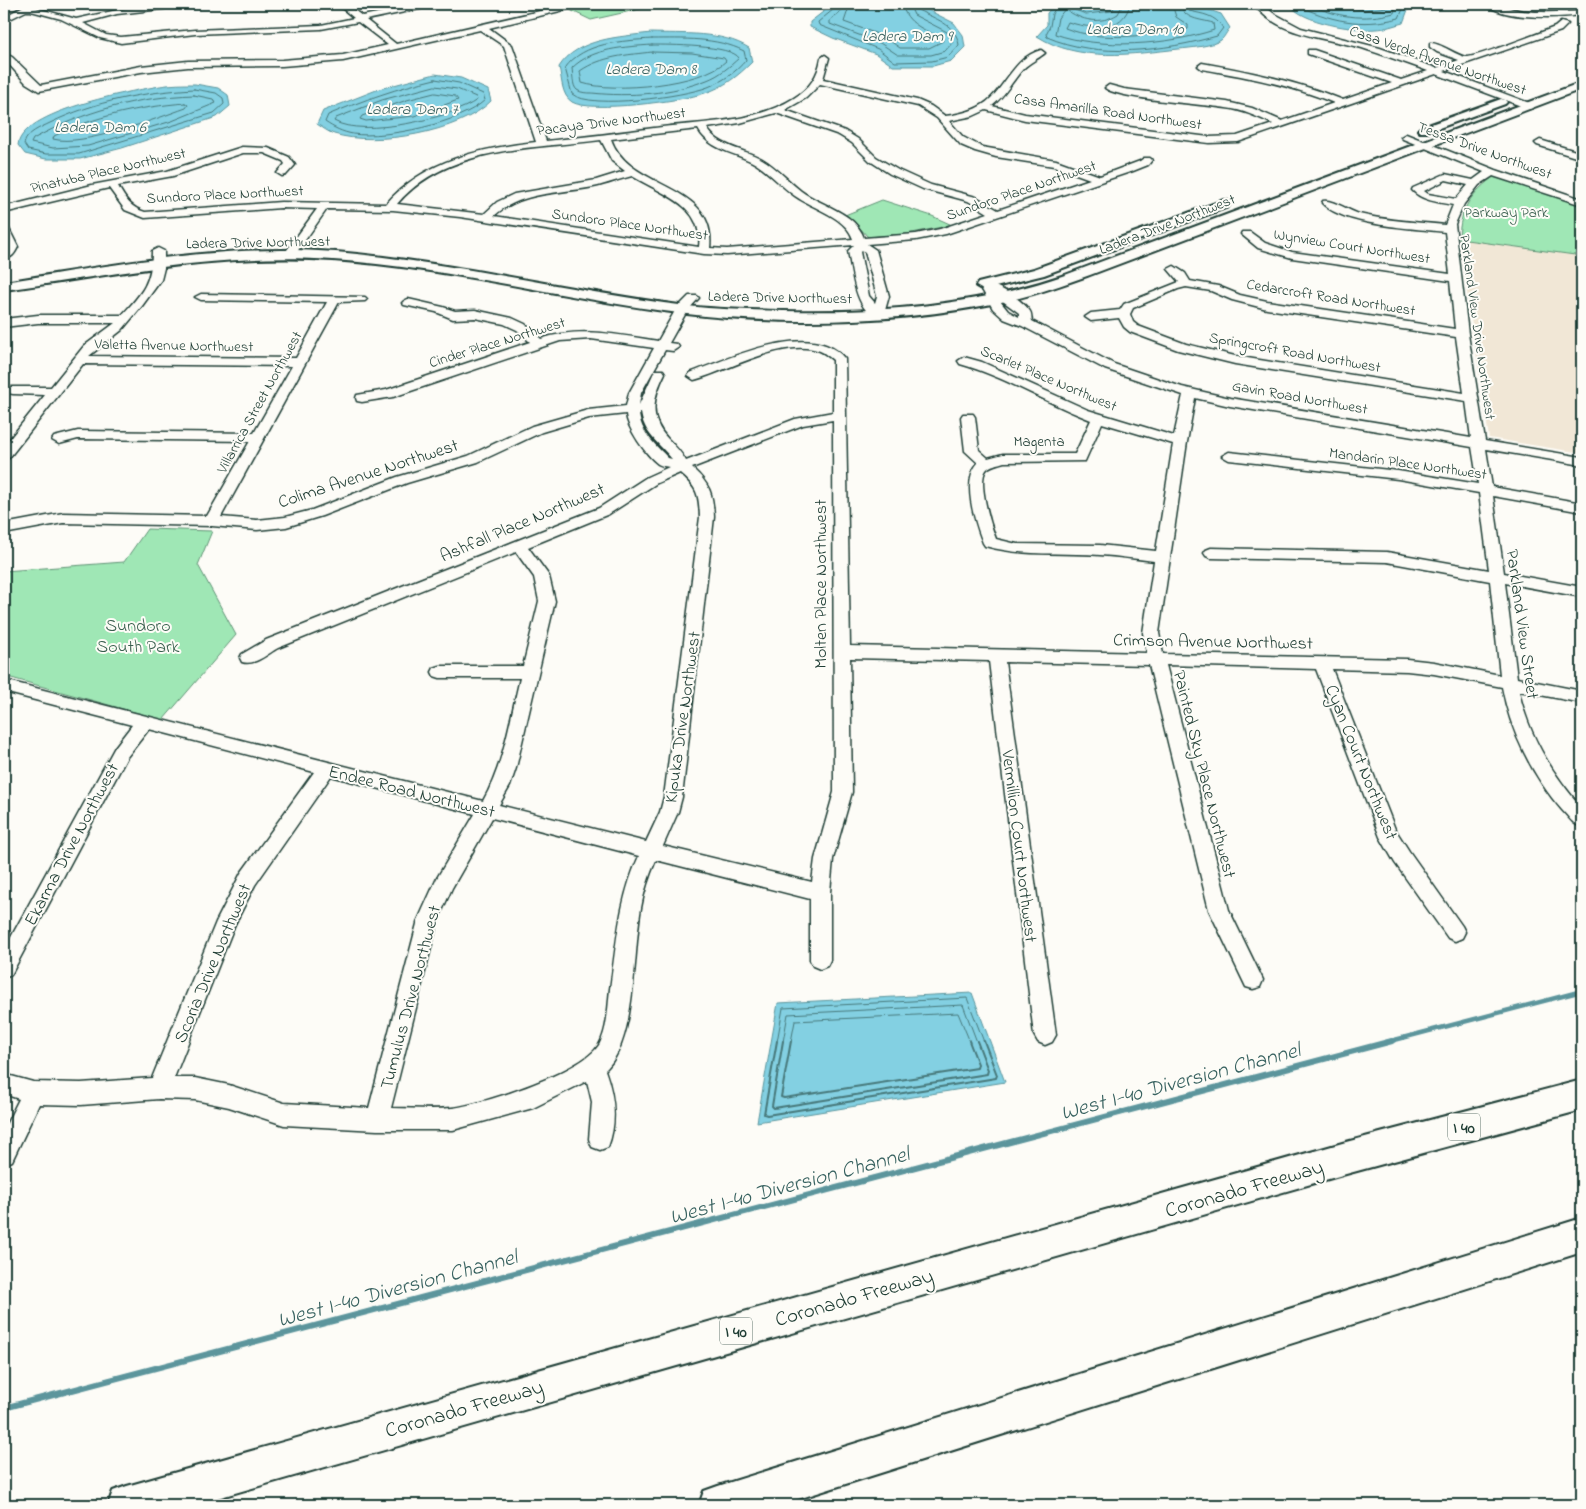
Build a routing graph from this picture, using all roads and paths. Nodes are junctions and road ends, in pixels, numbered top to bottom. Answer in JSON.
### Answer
{"nodes":[{"id":1,"x":32,"y":4,"type":"edge"},
{"id":2,"x":189,"y":4,"type":"edge"},
{"id":3,"x":341,"y":4,"type":"edge"},
{"id":4,"x":434,"y":4,"type":"edge"},
{"id":5,"x":578,"y":4,"type":"edge"},
{"id":6,"x":1258,"y":4,"type":"edge"},
{"id":7,"x":1489,"y":4,"type":"edge"},
{"id":8,"x":24,"y":8,"type":"junction"},
{"id":9,"x":1582,"y":13,"type":"edge"},
{"id":10,"x":360,"y":19,"type":"junction"},
{"id":11,"x":4,"y":20,"type":"edge"},
{"id":12,"x":75,"y":22,"type":"junction"},
{"id":13,"x":1564,"y":24,"type":"dead end"},
{"id":14,"x":482,"y":27,"type":"junction"},
{"id":15,"x":1433,"y":45,"type":"dead end"},
{"id":16,"x":394,"y":46,"type":"junction"},
{"id":17,"x":1311,"y":52,"type":"dead end"},
{"id":18,"x":1041,"y":54,"type":"dead end"},
{"id":19,"x":4,"y":55,"type":"edge"},
{"id":20,"x":825,"y":58,"type":"dead end"},
{"id":21,"x":1467,"y":60,"type":"junction"},
{"id":22,"x":1202,"y":66,"type":"dead end"},
{"id":23,"x":1435,"y":72,"type":"junction"},
{"id":24,"x":818,"y":81,"type":"junction"},
{"id":25,"x":1401,"y":83,"type":"junction"},
{"id":26,"x":1582,"y":85,"type":"edge"},
{"id":27,"x":1109,"y":88,"type":"dead end"},
{"id":28,"x":1528,"y":92,"type":"dead end"},
{"id":29,"x":1509,"y":99,"type":"junction"},
{"id":30,"x":1343,"y":103,"type":"junction"},
{"id":31,"x":1529,"y":106,"type":"junction"},
{"id":32,"x":985,"y":107,"type":"junction"},
{"id":33,"x":776,"y":110,"type":"junction"},
{"id":34,"x":943,"y":119,"type":"junction"},
{"id":35,"x":1282,"y":124,"type":"junction"},
{"id":36,"x":701,"y":125,"type":"junction"},
{"id":37,"x":604,"y":137,"type":"junction"},
{"id":38,"x":1401,"y":138,"type":"joint"},
{"id":39,"x":1540,"y":142,"type":"dead end"},
{"id":40,"x":542,"y":144,"type":"junction"},
{"id":41,"x":1424,"y":144,"type":"junction"},
{"id":42,"x":1582,"y":156,"type":"edge"},
{"id":43,"x":1147,"y":160,"type":"dead end"},
{"id":44,"x":633,"y":172,"type":"junction"},
{"id":45,"x":1492,"y":172,"type":"junction"},
{"id":46,"x":282,"y":173,"type":"dead end"},
{"id":47,"x":1098,"y":180,"type":"junction"},
{"id":48,"x":1475,"y":183,"type":"junction"},
{"id":49,"x":112,"y":184,"type":"junction"},
{"id":50,"x":1236,"y":200,"type":"dead end"},
{"id":51,"x":1582,"y":202,"type":"edge"},
{"id":52,"x":1327,"y":203,"type":"dead end"},
{"id":53,"x":1459,"y":203,"type":"junction"},
{"id":54,"x":325,"y":205,"type":"junction"},
{"id":55,"x":338,"y":205,"type":"junction"},
{"id":56,"x":389,"y":207,"type":"junction"},
{"id":57,"x":4,"y":210,"type":"edge"},
{"id":58,"x":998,"y":214,"type":"junction"},
{"id":59,"x":486,"y":218,"type":"junction"},
{"id":60,"x":4,"y":229,"type":"edge"},
{"id":61,"x":1450,"y":229,"type":"junction"},
{"id":62,"x":1246,"y":234,"type":"dead end"},
{"id":63,"x":860,"y":243,"type":"junction"},
{"id":64,"x":304,"y":247,"type":"junction"},
{"id":65,"x":374,"y":247,"type":"dead end"},
{"id":66,"x":398,"y":249,"type":"dead end"},
{"id":67,"x":414,"y":251,"type":"dead end"},
{"id":68,"x":704,"y":251,"type":"junction"},
{"id":69,"x":7,"y":255,"type":"dead end"},
{"id":70,"x":440,"y":256,"type":"dead end"},
{"id":71,"x":158,"y":257,"type":"junction"},
{"id":72,"x":1174,"y":269,"type":"dead end"},
{"id":73,"x":4,"y":276,"type":"edge"},
{"id":74,"x":1456,"y":278,"type":"junction"},
{"id":75,"x":1186,"y":284,"type":"junction"},
{"id":76,"x":4,"y":286,"type":"edge"},
{"id":77,"x":986,"y":286,"type":"junction"},
{"id":78,"x":970,"y":289,"type":"dead end"},
{"id":79,"x":946,"y":293,"type":"dead end"},
{"id":80,"x":1006,"y":296,"type":"junction"},
{"id":81,"x":200,"y":297,"type":"dead end"},
{"id":82,"x":335,"y":299,"type":"junction"},
{"id":83,"x":361,"y":299,"type":"dead end"},
{"id":84,"x":992,"y":300,"type":"junction"},
{"id":85,"x":866,"y":302,"type":"junction"},
{"id":86,"x":408,"y":303,"type":"dead end"},
{"id":87,"x":689,"y":306,"type":"junction"},
{"id":88,"x":880,"y":307,"type":"junction"},
{"id":89,"x":1124,"y":314,"type":"junction"},
{"id":90,"x":1091,"y":317,"type":"dead end"},
{"id":91,"x":126,"y":319,"type":"junction"},
{"id":92,"x":4,"y":323,"type":"edge"},
{"id":93,"x":1026,"y":323,"type":"junction"},
{"id":94,"x":1462,"y":334,"type":"junction"},
{"id":95,"x":538,"y":343,"type":"junction"},
{"id":96,"x":668,"y":346,"type":"junction"},
{"id":97,"x":79,"y":360,"type":"junction"},
{"id":98,"x":964,"y":361,"type":"dead end"},
{"id":99,"x":299,"y":362,"type":"junction"},
{"id":100,"x":694,"y":376,"type":"dead end"},
{"id":101,"x":13,"y":390,"type":"dead end"},
{"id":102,"x":54,"y":391,"type":"junction"},
{"id":103,"x":1190,"y":393,"type":"junction"},
{"id":104,"x":362,"y":398,"type":"dead end"},
{"id":105,"x":1472,"y":398,"type":"junction"},
{"id":106,"x":639,"y":409,"type":"junction"},
{"id":107,"x":839,"y":415,"type":"junction"},
{"id":108,"x":968,"y":417,"type":"dead end"},
{"id":109,"x":1098,"y":418,"type":"junction"},
{"id":110,"x":259,"y":437,"type":"junction"},
{"id":111,"x":58,"y":440,"type":"dead end"},
{"id":112,"x":1180,"y":442,"type":"junction"},
{"id":113,"x":1479,"y":444,"type":"junction"},
{"id":114,"x":4,"y":455,"type":"edge"},
{"id":115,"x":1229,"y":456,"type":"dead end"},
{"id":116,"x":1582,"y":461,"type":"edge"},
{"id":117,"x":986,"y":462,"type":"junction"},
{"id":118,"x":682,"y":468,"type":"junction"},
{"id":119,"x":1485,"y":491,"type":"junction"},
{"id":120,"x":1582,"y":508,"type":"edge"},
{"id":121,"x":212,"y":521,"type":"junction"},
{"id":122,"x":4,"y":529,"type":"edge"},
{"id":123,"x":520,"y":546,"type":"junction"},
{"id":124,"x":1210,"y":553,"type":"dead end"},
{"id":125,"x":1162,"y":557,"type":"junction"},
{"id":126,"x":1496,"y":576,"type":"junction"},
{"id":127,"x":1582,"y":592,"type":"edge"},
{"id":128,"x":840,"y":652,"type":"junction"},
{"id":129,"x":996,"y":656,"type":"junction"},
{"id":130,"x":248,"y":658,"type":"dead end"},
{"id":131,"x":1156,"y":660,"type":"junction"},
{"id":132,"x":1322,"y":664,"type":"junction"},
{"id":133,"x":440,"y":672,"type":"dead end"},
{"id":134,"x":530,"y":672,"type":"junction"},
{"id":135,"x":1509,"y":682,"type":"junction"},
{"id":136,"x":5,"y":689,"type":"edge"},
{"id":137,"x":1582,"y":697,"type":"edge"},
{"id":138,"x":144,"y":723,"type":"junction"},
{"id":139,"x":326,"y":769,"type":"junction"},
{"id":140,"x":487,"y":810,"type":"junction"},
{"id":141,"x":1582,"y":820,"type":"edge"},
{"id":142,"x":651,"y":851,"type":"junction"},
{"id":143,"x":820,"y":892,"type":"junction"},
{"id":144,"x":1456,"y":932,"type":"dead end"},
{"id":145,"x":820,"y":960,"type":"dead end"},
{"id":146,"x":4,"y":969,"type":"edge"},
{"id":147,"x":1253,"y":980,"type":"dead end"},
{"id":148,"x":1045,"y":1035,"type":"dead end"},
{"id":149,"x":592,"y":1067,"type":"junction"},
{"id":150,"x":4,"y":1084,"type":"edge"},
{"id":151,"x":159,"y":1088,"type":"junction"},
{"id":152,"x":33,"y":1093,"type":"junction"},
{"id":153,"x":1582,"y":1095,"type":"edge"},
{"id":154,"x":377,"y":1119,"type":"junction"},
{"id":155,"x":600,"y":1139,"type":"dead end"},
{"id":156,"x":4,"y":1153,"type":"edge"},
{"id":157,"x":1582,"y":1235,"type":"edge"},
{"id":158,"x":1582,"y":1240,"type":"edge"},
{"id":159,"x":1533,"y":1250,"type":"junction"},
{"id":160,"x":127,"y":1505,"type":"edge"},
{"id":161,"x":718,"y":1505,"type":"edge"}],
"edges":[{"from":1,"to":8,"type":"street"},
{"from":2,"to":12,"type":"street"},
{"from":3,"to":10,"type":"street"},
{"from":4,"to":10,"type":"street"},
{"from":5,"to":14,"type":"street"},
{"from":6,"to":23,"type":"street","name":"Casa Verde Avenue Northwest"},
{"from":7,"to":9,"type":"street"},
{"from":8,"to":11,"type":"street"},
{"from":8,"to":12,"type":"street"},
{"from":10,"to":12,"type":"street"},
{"from":10,"to":16,"type":"street"},
{"from":13,"to":21,"type":"street","name":"Casa Amarilla Road Northwest"},
{"from":14,"to":16,"type":"street"},
{"from":14,"to":40,"type":"street"},
{"from":15,"to":21,"type":"street"},
{"from":16,"to":19,"type":"street"},
{"from":17,"to":25,"type":"street"},
{"from":18,"to":32,"type":"street"},
{"from":20,"to":24,"type":"street"},
{"from":21,"to":23,"type":"street","name":"Casa Amarilla Road Northwest"},
{"from":22,"to":30,"type":"street"},
{"from":23,"to":25,"type":"street","name":"Casa Amarilla Road Northwest"},
{"from":23,"to":29,"type":"street","name":"Casa Verde Avenue Northwest"},
{"from":24,"to":33,"type":"street","name":"Pacaya Drive Northwest"},
{"from":24,"to":34,"type":"street"},
{"from":25,"to":30,"type":"street","name":"Casa Amarilla Road Northwest"},
{"from":26,"to":31,"type":"main road","name":"Ladera Drive Northwest"},
{"from":27,"to":35,"type":"street"},
{"from":28,"to":29,"type":"main road"},
{"from":29,"to":31,"type":"street","name":"Casa Verde Avenue Northwest"},
{"from":29,"to":38,"type":"main road"},
{"from":30,"to":35,"type":"street","name":"Casa Amarilla Road Northwest"},
{"from":31,"to":41,"type":"main road","name":"Ladera Drive Northwest"},
{"from":32,"to":34,"type":"street"},
{"from":32,"to":35,"type":"street","name":"Casa Amarilla Road Northwest"},
{"from":33,"to":36,"type":"street","name":"Pacaya Drive Northwest"},
{"from":33,"to":58,"type":"street"},
{"from":34,"to":47,"type":"street"},
{"from":36,"to":37,"type":"street","name":"Pacaya Drive Northwest"},
{"from":36,"to":63,"type":"street"},
{"from":37,"to":40,"type":"street","name":"Pacaya Drive Northwest"},
{"from":37,"to":44,"type":"street"},
{"from":38,"to":41,"type":"street","name":"Tessa Drive Northwest"},
{"from":39,"to":42,"type":"street"},
{"from":40,"to":56,"type":"street","name":"Pacaya Drive Northwest"},
{"from":41,"to":45,"type":"street","name":"Tessa Drive Northwest"},
{"from":41,"to":80,"type":"main road","name":"Ladera Drive Northwest"},
{"from":43,"to":47,"type":"street","name":"Sundoro Place Northwest"},
{"from":44,"to":59,"type":"street"},
{"from":44,"to":68,"type":"street"},
{"from":45,"to":48,"type":"street","name":"Parkland View Drive Northwest"},
{"from":45,"to":51,"type":"street","name":"Tessa Drive Northwest"},
{"from":46,"to":49,"type":"street","name":"Pinatuba Place Northwest"},
{"from":47,"to":58,"type":"street","name":"Sundoro Place Northwest"},
{"from":48,"to":53,"type":"street","name":"Parkland View Drive Northwest"},
{"from":48,"to":53,"type":"street"},
{"from":49,"to":54,"type":"street","name":"Sundoro Place Northwest"},
{"from":49,"to":57,"type":"street","name":"Pinatuba Place Northwest"},
{"from":50,"to":77,"type":"main road","name":"Ladera Drive Northwest"},
{"from":52,"to":61,"type":"street"},
{"from":53,"to":61,"type":"street","name":"Parkland View Drive Northwest"},
{"from":54,"to":55,"type":"street","name":"Sundoro Place Northwest"},
{"from":54,"to":64,"type":"street"},
{"from":55,"to":56,"type":"street","name":"Sundoro Place Northwest"},
{"from":55,"to":64,"type":"street"},
{"from":56,"to":59,"type":"street","name":"Sundoro Place Northwest"},
{"from":58,"to":63,"type":"street","name":"Sundoro Place Northwest"},
{"from":59,"to":68,"type":"street","name":"Sundoro Place Northwest"},
{"from":60,"to":69,"type":"street"},
{"from":61,"to":74,"type":"street","name":"Parkland View Drive Northwest"},
{"from":62,"to":74,"type":"street","name":"Wynview Court Northwest"},
{"from":63,"to":68,"type":"street","name":"Sundoro Place Northwest"},
{"from":63,"to":85,"type":"street"},
{"from":63,"to":88,"type":"street"},
{"from":64,"to":65,"type":"main road","name":"Ladera Drive Northwest"},
{"from":64,"to":71,"type":"main road","name":"Ladera Drive Northwest"},
{"from":64,"to":87,"type":"main road","name":"Ladera Drive Northwest"},
{"from":66,"to":67,"type":"main road"},
{"from":70,"to":87,"type":"main road","name":"Ladera Drive Northwest"},
{"from":71,"to":73,"type":"main road","name":"Ladera Drive Northwest"},
{"from":71,"to":76,"type":"main road","name":"Ladera Drive Northwest"},
{"from":71,"to":91,"type":"street"},
{"from":72,"to":75,"type":"street"},
{"from":74,"to":94,"type":"street","name":"Parkland View Drive Northwest"},
{"from":75,"to":89,"type":"street"},
{"from":75,"to":94,"type":"street","name":"Cedarcroft Road Northwest"},
{"from":77,"to":78,"type":"main road","name":"Ladera Drive Northwest"},
{"from":77,"to":80,"type":"street","name":"Gavin Road Northwest"},
{"from":77,"to":84,"type":"street","name":"Gavin Road Northwest"},
{"from":79,"to":88,"type":"main road","name":"Ladera Drive Northwest"},
{"from":80,"to":84,"type":"main road","name":"Ladera Drive Northwest"},
{"from":80,"to":93,"type":"street","name":"Gavin Road Northwest"},
{"from":81,"to":82,"type":"street"},
{"from":82,"to":83,"type":"street"},
{"from":82,"to":99,"type":"street","name":"Villarrica Street Northwest"},
{"from":84,"to":88,"type":"main road","name":"Ladera Drive Northwest"},
{"from":84,"to":93,"type":"street","name":"Gavin Road Northwest"},
{"from":85,"to":87,"type":"main road","name":"Ladera Drive Northwest"},
{"from":85,"to":88,"type":"main road","name":"Ladera Drive Northwest"},
{"from":86,"to":95,"type":"street"},
{"from":87,"to":88,"type":"main road","name":"Ladera Drive Northwest"},
{"from":87,"to":96,"type":"street"},
{"from":89,"to":90,"type":"street"},
{"from":89,"to":105,"type":"street","name":"Springcroft Road Northwest"},
{"from":91,"to":92,"type":"street"},
{"from":91,"to":97,"type":"street"},
{"from":93,"to":103,"type":"street","name":"Gavin Road Northwest"},
{"from":94,"to":105,"type":"street","name":"Parkland View Drive Northwest"},
{"from":95,"to":96,"type":"street","name":"Cinder Place Northwest"},
{"from":95,"to":104,"type":"street","name":"Cinder Place Northwest"},
{"from":96,"to":106,"type":"street"},
{"from":97,"to":99,"type":"street","name":"Valetta Avenue Northwest"},
{"from":97,"to":102,"type":"street"},
{"from":98,"to":109,"type":"street","name":"Scarlet Place Northwest"},
{"from":99,"to":110,"type":"street","name":"Villarrica Street Northwest"},
{"from":100,"to":107,"type":"street","name":"Molten Place Northwest"},
{"from":101,"to":102,"type":"street"},
{"from":102,"to":114,"type":"street"},
{"from":103,"to":112,"type":"street","name":"Painted Sky Place Northwest"},
{"from":103,"to":113,"type":"street","name":"Gavin Road Northwest"},
{"from":105,"to":113,"type":"street","name":"Parkland View Drive Northwest"},
{"from":106,"to":118,"type":"street","name":"Kipuka Drive Northwest"},
{"from":106,"to":121,"type":"street","name":"Colima Avenue Northwest"},
{"from":107,"to":118,"type":"street","name":"Ashfall Place Northwest"},
{"from":107,"to":128,"type":"street","name":"Molten Place Northwest"},
{"from":108,"to":117,"type":"street"},
{"from":109,"to":112,"type":"street","name":"Scarlet Place Northwest"},
{"from":109,"to":117,"type":"street","name":"Magenta"},
{"from":110,"to":111,"type":"street"},
{"from":110,"to":121,"type":"street","name":"Villarrica Street Northwest"},
{"from":112,"to":125,"type":"street","name":"Painted Sky Place Northwest"},
{"from":113,"to":116,"type":"street","name":"Gavin Road Northwest"},
{"from":113,"to":119,"type":"street","name":"Parkland View Street"},
{"from":115,"to":119,"type":"street","name":"Mandarin Place Northwest"},
{"from":117,"to":125,"type":"street"},
{"from":118,"to":123,"type":"street","name":"Ashfall Place Northwest"},
{"from":118,"to":142,"type":"street","name":"Kipuka Drive Northwest"},
{"from":119,"to":120,"type":"street","name":"Mandarin Place Northwest"},
{"from":119,"to":126,"type":"street","name":"Parkland View Street"},
{"from":121,"to":122,"type":"street","name":"Colima Avenue Northwest"},
{"from":123,"to":130,"type":"street","name":"Ashfall Place Northwest"},
{"from":123,"to":134,"type":"street","name":"Tumulus Drive Northwest"},
{"from":124,"to":126,"type":"street"},
{"from":125,"to":131,"type":"street","name":"Painted Sky Place Northwest"},
{"from":126,"to":127,"type":"street"},
{"from":126,"to":135,"type":"street","name":"Parkland View Street"},
{"from":128,"to":129,"type":"street","name":"Crimson Avenue Northwest"},
{"from":128,"to":143,"type":"street","name":"Molten Place Northwest"},
{"from":129,"to":131,"type":"street","name":"Crimson Avenue Northwest"},
{"from":129,"to":148,"type":"street","name":"Vermillion Court Northwest"},
{"from":131,"to":132,"type":"street","name":"Crimson Avenue Northwest"},
{"from":131,"to":147,"type":"street","name":"Painted Sky Place Northwest"},
{"from":132,"to":135,"type":"street","name":"Crimson Avenue Northwest"},
{"from":132,"to":144,"type":"street","name":"Cyan Court Northwest"},
{"from":133,"to":134,"type":"street"},
{"from":134,"to":140,"type":"street","name":"Tumulus Drive Northwest"},
{"from":135,"to":137,"type":"street","name":"Crimson Avenue Northwest"},
{"from":135,"to":141,"type":"street","name":"Parkland View Street"},
{"from":136,"to":138,"type":"street","name":"Endee Road Northwest"},
{"from":138,"to":139,"type":"street","name":"Endee Road Northwest"},
{"from":138,"to":146,"type":"street","name":"Ekarma Drive Northwest"},
{"from":139,"to":140,"type":"street","name":"Endee Road Northwest"},
{"from":139,"to":151,"type":"street","name":"Scoria Drive Northwest"},
{"from":140,"to":142,"type":"street","name":"Endee Road Northwest"},
{"from":140,"to":154,"type":"street","name":"Tumulus Drive Northwest"},
{"from":142,"to":143,"type":"street","name":"Endee Road Northwest"},
{"from":142,"to":149,"type":"street","name":"Kipuka Drive Northwest"},
{"from":143,"to":145,"type":"street","name":"Molten Place Northwest"},
{"from":149,"to":154,"type":"street","name":"Kipuka Drive Northwest"},
{"from":149,"to":155,"type":"street"},
{"from":150,"to":152,"type":"street","name":"Kipuka Drive Northwest"},
{"from":151,"to":152,"type":"street","name":"Kipuka Drive Northwest"},
{"from":151,"to":154,"type":"street","name":"Kipuka Drive Northwest"},
{"from":152,"to":156,"type":"street"},
{"from":153,"to":160,"type":"highway","name":"Coronado Freeway","number":"I 40"},
{"from":157,"to":159,"type":"highway"},
{"from":158,"to":159,"type":"highway"},
{"from":159,"to":161,"type":"highway"}]}
